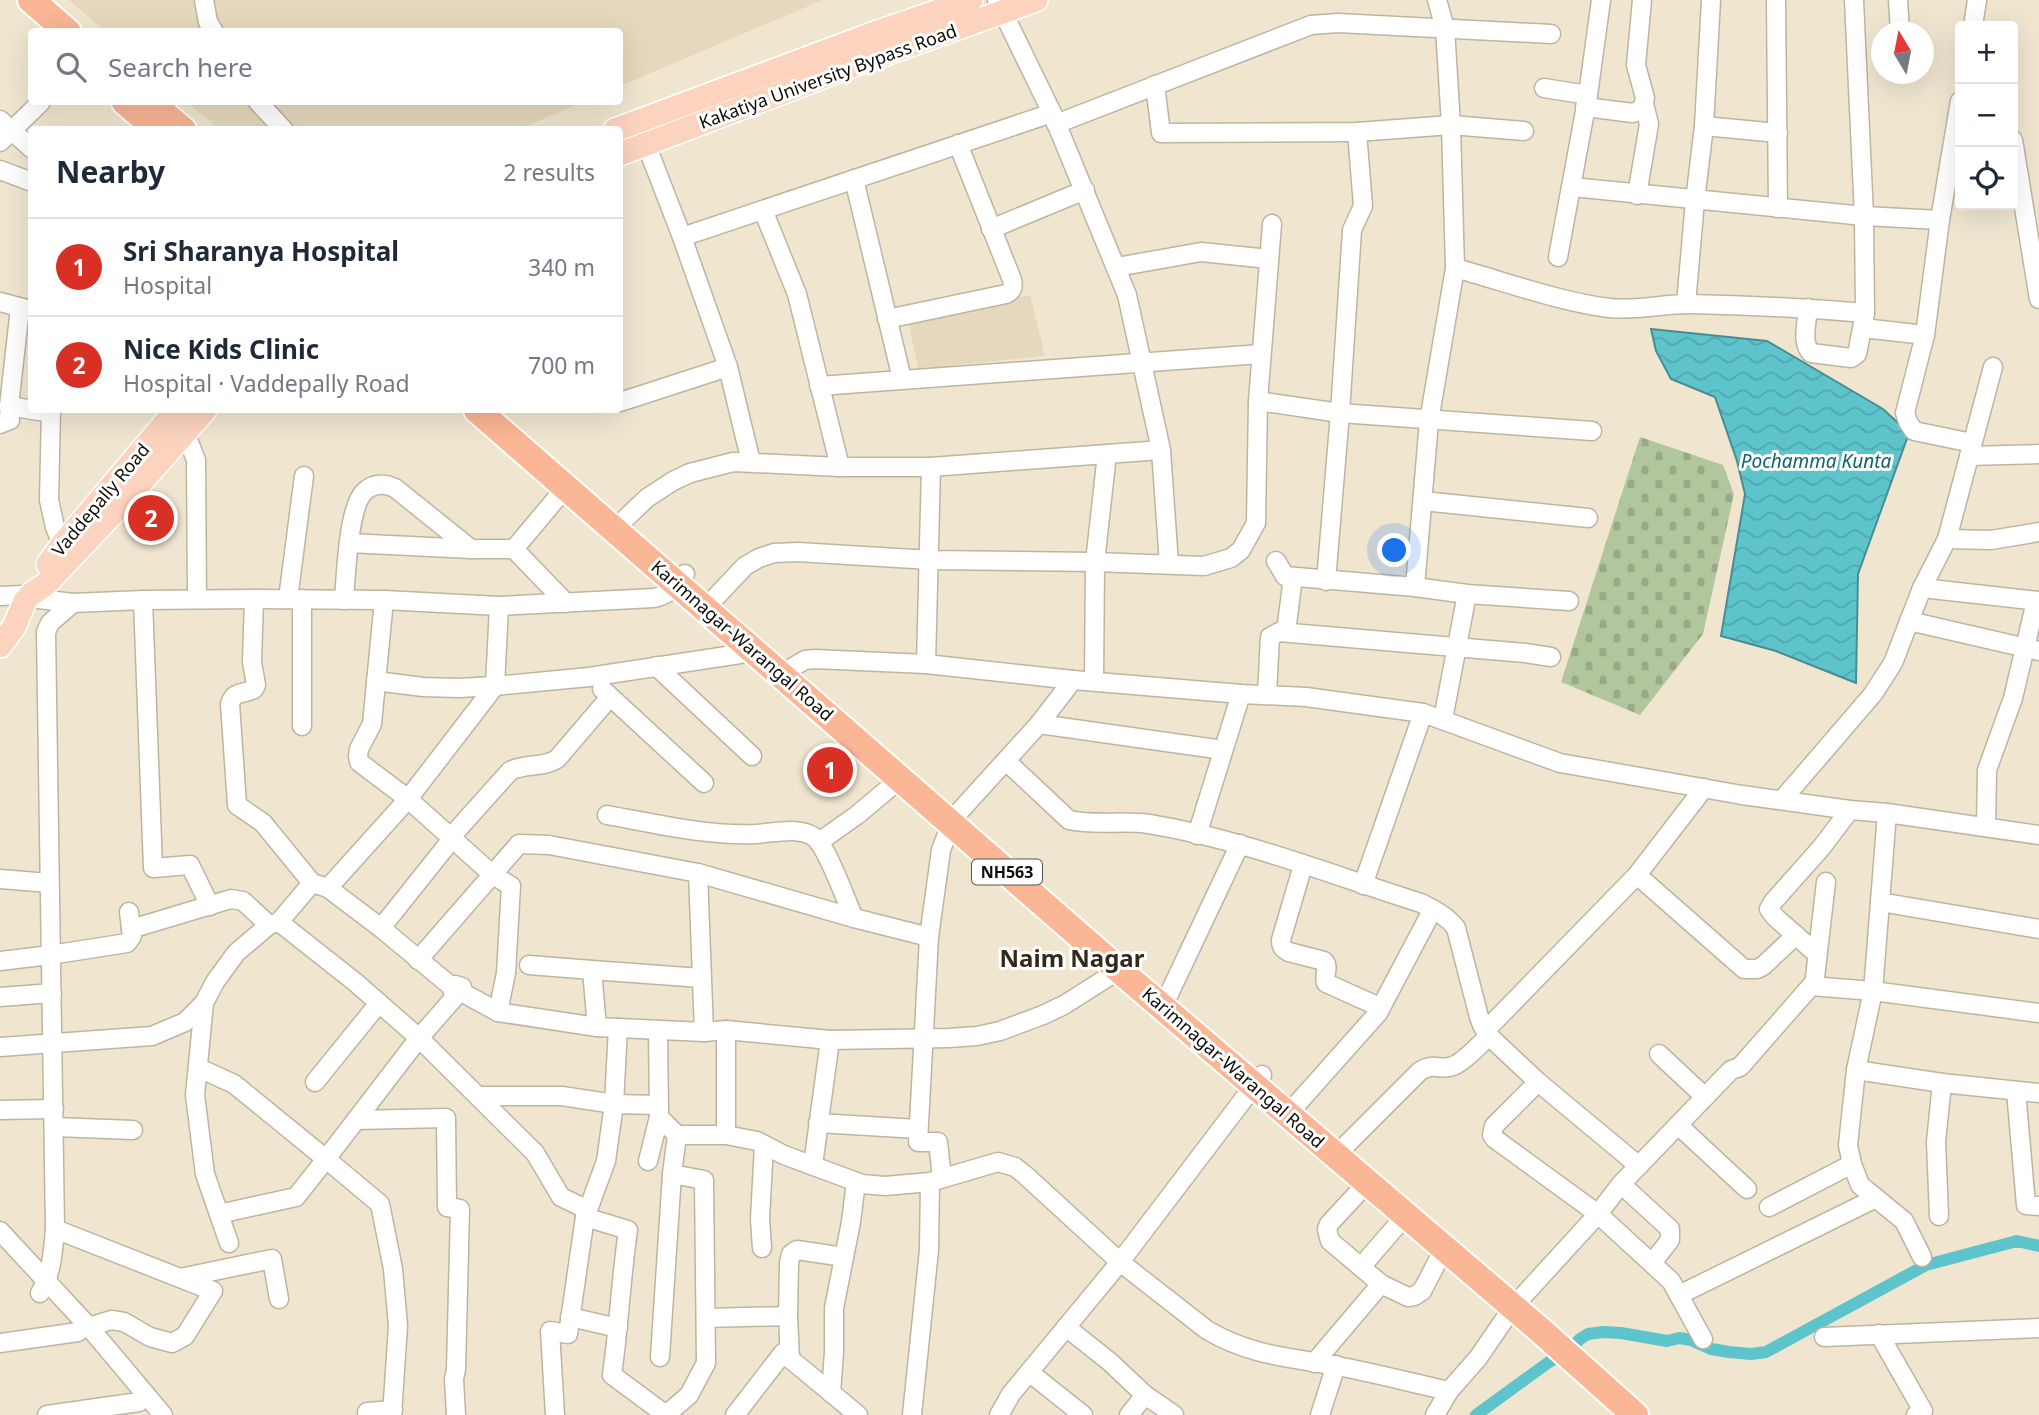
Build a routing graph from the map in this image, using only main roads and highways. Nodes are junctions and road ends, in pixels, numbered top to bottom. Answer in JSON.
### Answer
{"nodes":[{"id":1,"x":9,"y":0,"type":"edge"},
{"id":2,"x":31,"y":0,"type":"edge"},
{"id":3,"x":971,"y":0,"type":"edge"},
{"id":4,"x":1036,"y":0,"type":"edge"},
{"id":5,"x":1000,"y":6,"type":"edge"},
{"id":6,"x":40,"y":28,"type":"edge"},
{"id":7,"x":63,"y":28,"type":"edge"},
{"id":8,"x":129,"y":105,"type":"edge"},
{"id":9,"x":154,"y":105,"type":"edge"},
{"id":10,"x":153,"y":126,"type":"edge"},
{"id":11,"x":178,"y":126,"type":"edge"},
{"id":12,"x":623,"y":127,"type":"edge"},
{"id":13,"x":623,"y":153,"type":"edge"},
{"id":14,"x":173,"y":413,"type":"edge"},
{"id":15,"x":202,"y":413,"type":"edge"},
{"id":16,"x":480,"y":413,"type":"edge"},
{"id":17,"x":505,"y":413,"type":"edge"},
{"id":18,"x":681,"y":579,"type":"junction"},
{"id":19,"x":22,"y":596,"type":"edge"},
{"id":20,"x":0,"y":615,"type":"edge"},
{"id":21,"x":0,"y":646,"type":"edge"},
{"id":22,"x":955,"y":818,"type":"junction"},
{"id":23,"x":1125,"y":966,"type":"junction"},
{"id":24,"x":1258,"y":1080,"type":"junction"},
{"id":25,"x":1517,"y":1304,"type":"junction"},
{"id":26,"x":1627,"y":1406,"type":"edge"}],
"edges":[{"from":1,"to":6,"type":"highway"},
{"from":2,"to":7,"type":"highway"},
{"from":3,"to":12,"type":"main road","name":"Kakatiya University Bypass Road"},
{"from":4,"to":5,"type":"main road","name":"Kakatiya University Bypass Road"},
{"from":5,"to":13,"type":"main road","name":"Kakatiya University Bypass Road"},
{"from":8,"to":10,"type":"highway"},
{"from":9,"to":11,"type":"highway"},
{"from":14,"to":19,"type":"main road","name":"Vaddepally Road"},
{"from":15,"to":19,"type":"main road"},
{"from":16,"to":18,"type":"highway","name":"Karimnagar-Warangal Road","number":"NH563"},
{"from":17,"to":18,"type":"highway","name":"Karimnagar-Warangal Road","number":"NH563"},
{"from":18,"to":22,"type":"highway","name":"Karimnagar-Warangal Road","number":"NH563"},
{"from":18,"to":22,"type":"highway","name":"Karimnagar-Warangal Road","number":"NH563"},
{"from":19,"to":20,"type":"main road"},
{"from":19,"to":21,"type":"main road"},
{"from":22,"to":23,"type":"highway","name":"Karimnagar-Warangal Road","number":"NH563"},
{"from":23,"to":24,"type":"highway","name":"Karimnagar-Warangal Road","number":"NH563"},
{"from":23,"to":24,"type":"highway","name":"Karimnagar-Warangal Road","number":"NH563"},
{"from":24,"to":25,"type":"highway","name":"Karimnagar-Warangal Road","number":"NH563"},
{"from":24,"to":25,"type":"highway","name":"Karimnagar-Warangal Road","number":"NH563"},
{"from":25,"to":26,"type":"highway","name":"Karimnagar-Warangal Road","number":"NH563"}]}
